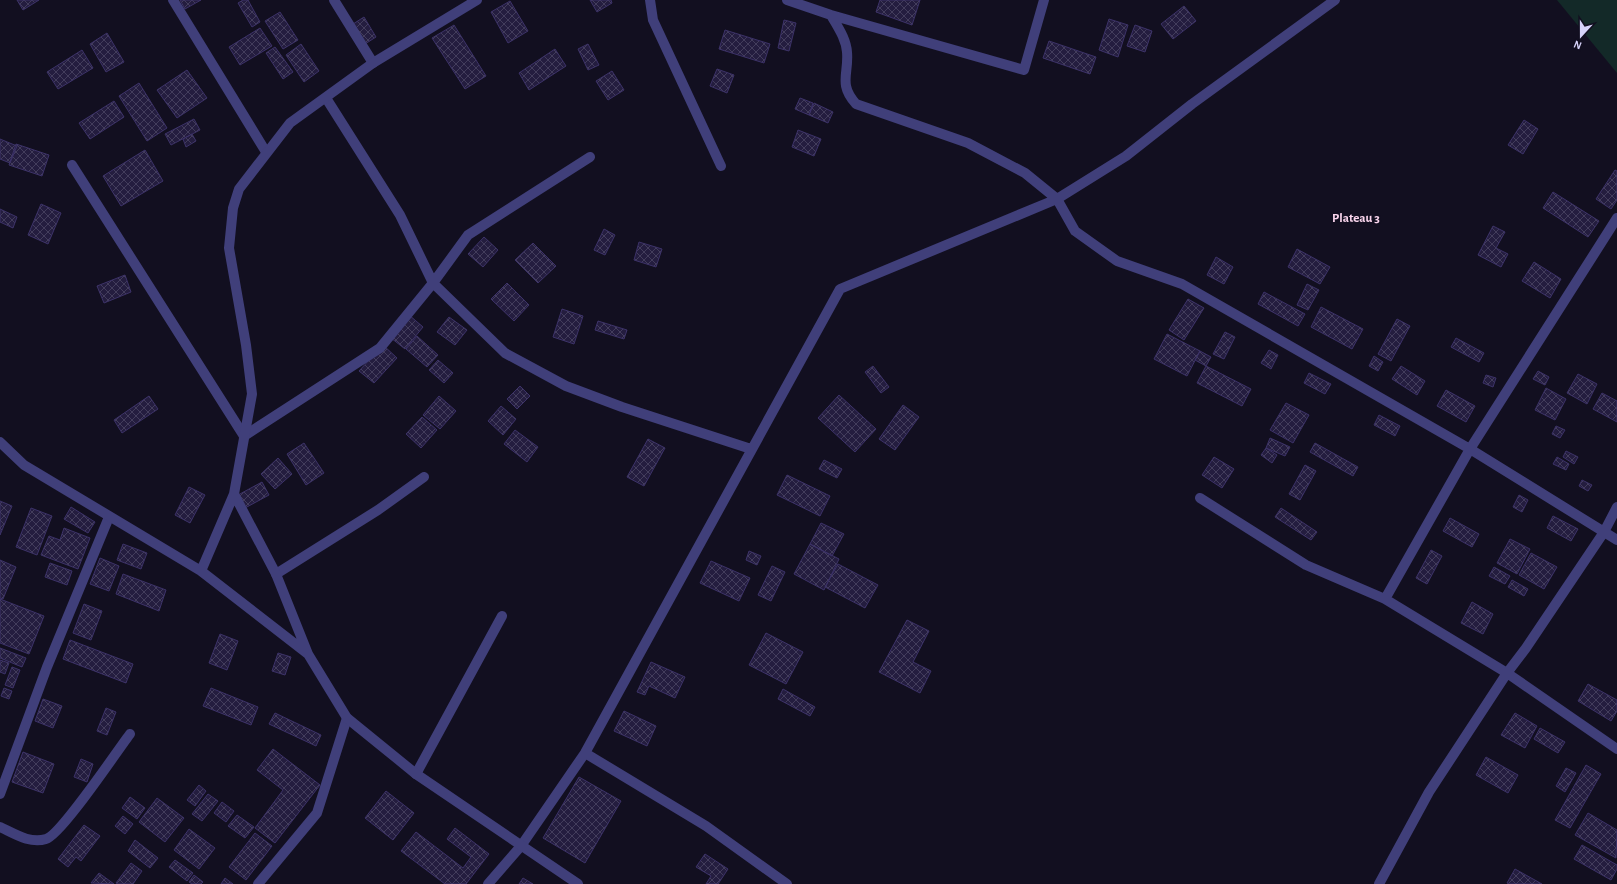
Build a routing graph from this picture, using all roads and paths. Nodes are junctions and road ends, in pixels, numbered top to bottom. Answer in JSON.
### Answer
{"nodes":[{"id":1,"x":173,"y":0,"type":"edge"},
{"id":2,"x":334,"y":0,"type":"edge"},
{"id":3,"x":477,"y":0,"type":"edge"},
{"id":4,"x":650,"y":0,"type":"edge"},
{"id":5,"x":787,"y":0,"type":"edge"},
{"id":6,"x":1044,"y":0,"type":"edge"},
{"id":7,"x":1335,"y":0,"type":"edge"},
{"id":8,"x":831,"y":15,"type":"junction"},
{"id":9,"x":373,"y":63,"type":"junction"},
{"id":10,"x":326,"y":98,"type":"junction"},
{"id":11,"x":266,"y":152,"type":"junction"},
{"id":12,"x":590,"y":157,"type":"dead end"},
{"id":13,"x":72,"y":165,"type":"dead end"},
{"id":14,"x":721,"y":166,"type":"dead end"},
{"id":15,"x":1057,"y":199,"type":"junction"},
{"id":16,"x":1617,"y":218,"type":"edge"},
{"id":17,"x":433,"y":283,"type":"junction"},
{"id":18,"x":244,"y":436,"type":"junction"},
{"id":19,"x":0,"y":442,"type":"edge"},
{"id":20,"x":751,"y":449,"type":"junction"},
{"id":21,"x":1470,"y":449,"type":"junction"},
{"id":22,"x":424,"y":478,"type":"dead end"},
{"id":23,"x":234,"y":494,"type":"junction"},
{"id":24,"x":1200,"y":498,"type":"dead end"},
{"id":25,"x":1617,"y":507,"type":"edge"},
{"id":26,"x":109,"y":517,"type":"junction"},
{"id":27,"x":1604,"y":532,"type":"junction"},
{"id":28,"x":1617,"y":540,"type":"edge"},
{"id":29,"x":201,"y":571,"type":"junction"},
{"id":30,"x":276,"y":574,"type":"junction"},
{"id":31,"x":1385,"y":599,"type":"junction"},
{"id":32,"x":502,"y":616,"type":"dead end"},
{"id":33,"x":308,"y":654,"type":"junction"},
{"id":34,"x":1507,"y":673,"type":"junction"},
{"id":35,"x":347,"y":718,"type":"junction"},
{"id":36,"x":130,"y":734,"type":"dead end"},
{"id":37,"x":1617,"y":749,"type":"edge"},
{"id":38,"x":585,"y":753,"type":"junction"},
{"id":39,"x":416,"y":774,"type":"junction"},
{"id":40,"x":0,"y":794,"type":"edge"},
{"id":41,"x":0,"y":827,"type":"edge"},
{"id":42,"x":521,"y":846,"type":"junction"},
{"id":43,"x":258,"y":884,"type":"edge"},
{"id":44,"x":488,"y":884,"type":"edge"},
{"id":45,"x":578,"y":884,"type":"edge"},
{"id":46,"x":787,"y":884,"type":"edge"},
{"id":47,"x":1379,"y":884,"type":"edge"}],
"edges":[{"from":1,"to":11,"type":"street"},
{"from":2,"to":9,"type":"street"},
{"from":3,"to":9,"type":"street"},
{"from":4,"to":14,"type":"street"},
{"from":5,"to":8,"type":"street"},
{"from":6,"to":8,"type":"street"},
{"from":7,"to":15,"type":"street"},
{"from":8,"to":15,"type":"street"},
{"from":9,"to":10,"type":"street"},
{"from":10,"to":11,"type":"street"},
{"from":10,"to":17,"type":"street"},
{"from":11,"to":18,"type":"street"},
{"from":12,"to":17,"type":"street"},
{"from":13,"to":18,"type":"street"},
{"from":15,"to":20,"type":"street"},
{"from":15,"to":21,"type":"street"},
{"from":16,"to":21,"type":"street"},
{"from":17,"to":18,"type":"street"},
{"from":17,"to":20,"type":"street"},
{"from":18,"to":23,"type":"street"},
{"from":19,"to":26,"type":"street"},
{"from":20,"to":38,"type":"street"},
{"from":21,"to":27,"type":"street"},
{"from":21,"to":31,"type":"street"},
{"from":22,"to":30,"type":"street"},
{"from":23,"to":29,"type":"street"},
{"from":23,"to":30,"type":"street"},
{"from":24,"to":31,"type":"street"},
{"from":25,"to":27,"type":"street"},
{"from":26,"to":29,"type":"street"},
{"from":26,"to":40,"type":"street"},
{"from":27,"to":28,"type":"street"},
{"from":27,"to":34,"type":"street"},
{"from":29,"to":33,"type":"street"},
{"from":30,"to":33,"type":"street"},
{"from":31,"to":34,"type":"street"},
{"from":32,"to":39,"type":"street"},
{"from":33,"to":35,"type":"street"},
{"from":34,"to":37,"type":"street"},
{"from":34,"to":47,"type":"street"},
{"from":35,"to":39,"type":"street"},
{"from":35,"to":43,"type":"street"},
{"from":36,"to":41,"type":"street"},
{"from":38,"to":42,"type":"street"},
{"from":38,"to":46,"type":"street"},
{"from":39,"to":42,"type":"street"},
{"from":42,"to":44,"type":"street"},
{"from":42,"to":45,"type":"street"}]}
